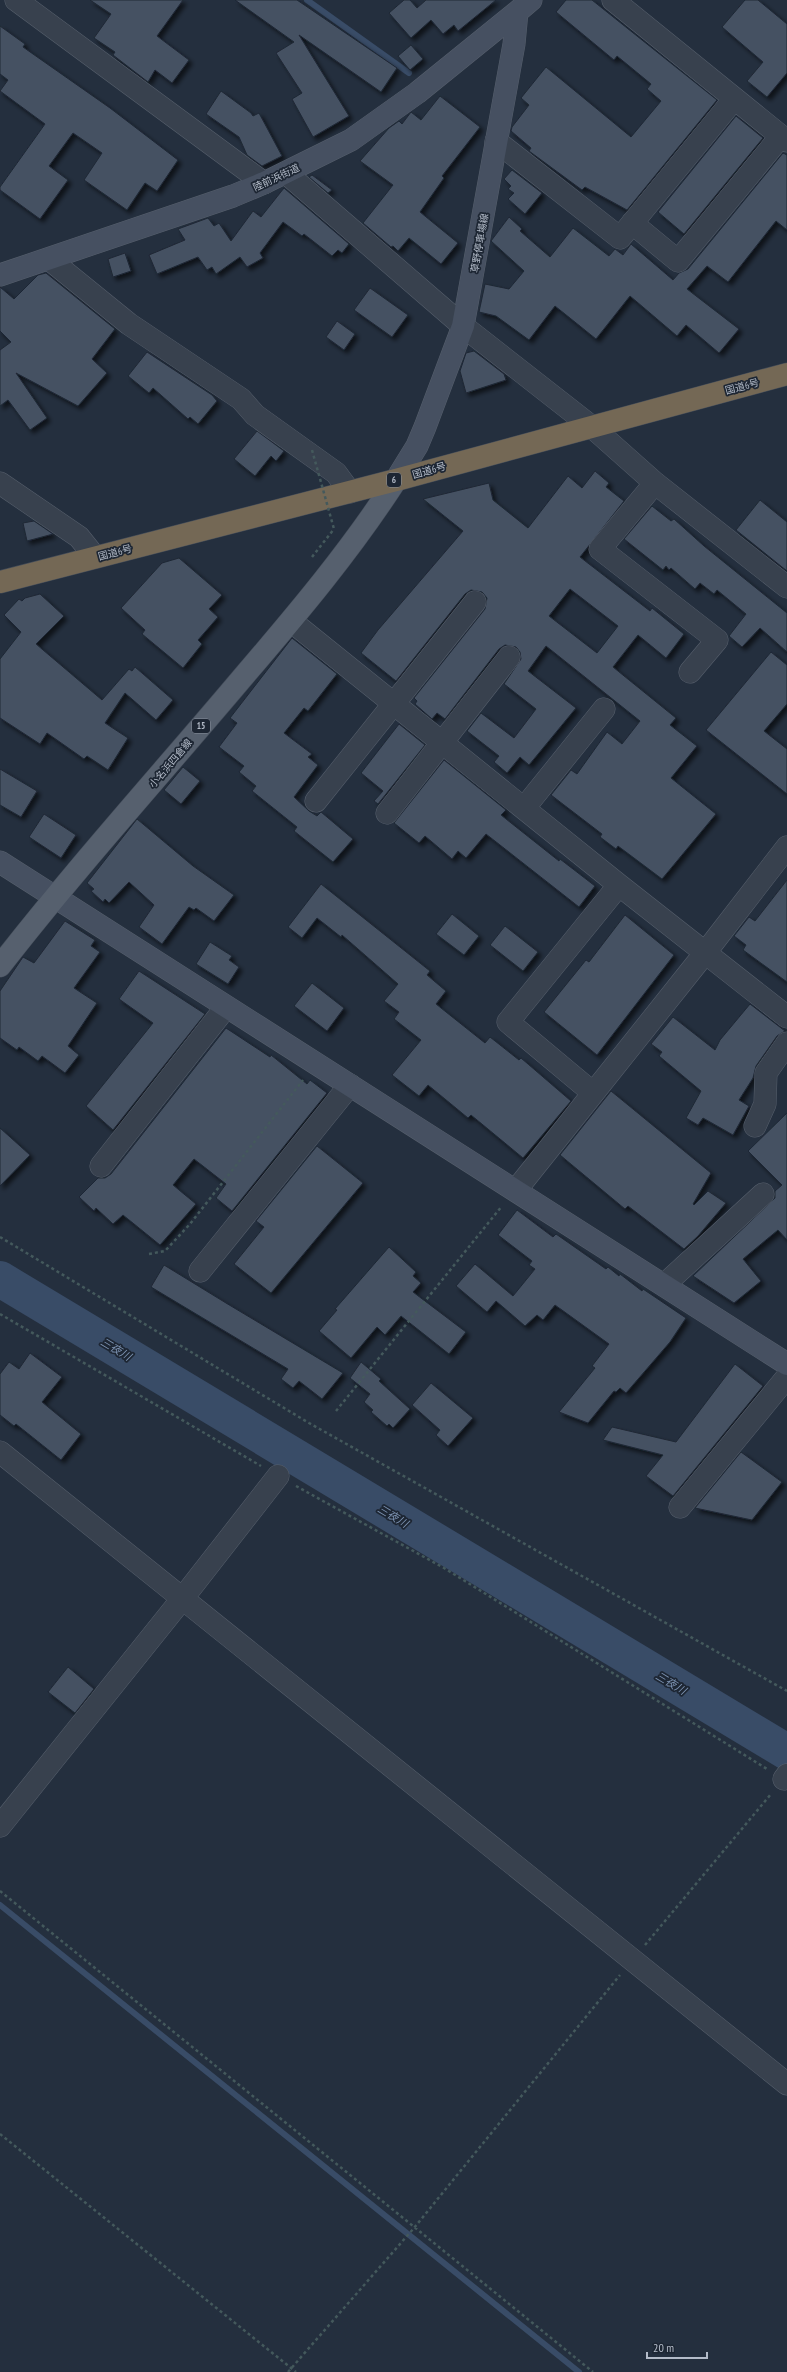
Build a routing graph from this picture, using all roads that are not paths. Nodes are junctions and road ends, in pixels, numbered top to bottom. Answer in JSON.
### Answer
{"nodes":[{"id":1,"x":16,"y":0,"type":"edge"},
{"id":2,"x":613,"y":0,"type":"edge"},
{"id":3,"x":524,"y":6,"type":"edge"},
{"id":4,"x":734,"y":99,"type":"junction"},
{"id":5,"x":784,"y":139,"type":"edge"},
{"id":6,"x":496,"y":141,"type":"junction"},
{"id":7,"x":286,"y":173,"type":"junction"},
{"id":8,"x":264,"y":183,"type":"junction"},
{"id":9,"x":632,"y":223,"type":"junction"},
{"id":10,"x":49,"y":259,"type":"junction"},
{"id":11,"x":0,"y":275,"type":"edge"},
{"id":12,"x":463,"y":326,"type":"junction"},
{"id":13,"x":787,"y":374,"type":"edge"},
{"id":14,"x":592,"y":427,"type":"junction"},
{"id":15,"x":396,"y":480,"type":"junction"},
{"id":16,"x":0,"y":483,"type":"edge"},
{"id":17,"x":655,"y":483,"type":"junction"},
{"id":18,"x":350,"y":492,"type":"junction"},
{"id":19,"x":95,"y":557,"type":"junction"},
{"id":20,"x":0,"y":582,"type":"edge"},
{"id":21,"x":787,"y":587,"type":"edge"},
{"id":22,"x":475,"y":602,"type":"dead end"},
{"id":23,"x":291,"y":621,"type":"junction"},
{"id":24,"x":509,"y":657,"type":"dead end"},
{"id":25,"x":690,"y":672,"type":"dead end"},
{"id":26,"x":393,"y":703,"type":"junction"},
{"id":27,"x":604,"y":709,"type":"dead end"},
{"id":28,"x":442,"y":742,"type":"junction"},
{"id":29,"x":316,"y":801,"type":"dead end"},
{"id":30,"x":525,"y":807,"type":"junction"},
{"id":31,"x":388,"y":813,"type":"dead end"},
{"id":32,"x":783,"y":861,"type":"edge"},
{"id":33,"x":0,"y":862,"type":"edge"},
{"id":34,"x":619,"y":885,"type":"junction"},
{"id":35,"x":55,"y":897,"type":"junction"},
{"id":36,"x":705,"y":953,"type":"junction"},
{"id":37,"x":0,"y":966,"type":"edge"},
{"id":38,"x":226,"y":1007,"type":"junction"},
{"id":39,"x":787,"y":1017,"type":"edge"},
{"id":40,"x":787,"y":1043,"type":"edge"},
{"id":41,"x":350,"y":1085,"type":"junction"},
{"id":42,"x":593,"y":1093,"type":"junction"},
{"id":43,"x":755,"y":1126,"type":"dead end"},
{"id":44,"x":101,"y":1166,"type":"dead end"},
{"id":45,"x":516,"y":1190,"type":"junction"},
{"id":46,"x":763,"y":1194,"type":"dead end"},
{"id":47,"x":200,"y":1270,"type":"dead end"},
{"id":48,"x":664,"y":1285,"type":"junction"},
{"id":49,"x":787,"y":1364,"type":"edge"},
{"id":50,"x":787,"y":1377,"type":"edge"},
{"id":51,"x":0,"y":1452,"type":"edge"},
{"id":52,"x":278,"y":1476,"type":"road end"},
{"id":53,"x":680,"y":1508,"type":"dead end"},
{"id":54,"x":182,"y":1599,"type":"junction"},
{"id":55,"x":0,"y":1826,"type":"edge"},
{"id":56,"x":787,"y":2084,"type":"edge"}],
"edges":[{"from":1,"to":8,"type":"street"},
{"from":2,"to":4,"type":"street"},
{"from":3,"to":6,"type":"street","name":"草野停車場線"},
{"from":3,"to":7,"type":"street","name":"陸前浜街道"},
{"from":4,"to":5,"type":"street"},
{"from":4,"to":9,"type":"street"},
{"from":5,"to":9,"type":"street"},
{"from":6,"to":9,"type":"street"},
{"from":6,"to":12,"type":"street","name":"草野停車場線"},
{"from":7,"to":8,"type":"street","name":"陸前浜街道"},
{"from":7,"to":12,"type":"street"},
{"from":8,"to":10,"type":"street","name":"陸前浜街道"},
{"from":10,"to":11,"type":"street","name":"陸前浜街道"},
{"from":10,"to":18,"type":"street"},
{"from":12,"to":14,"type":"street"},
{"from":12,"to":15,"type":"street","name":"草野停車場線"},
{"from":13,"to":14,"type":"highway","name":"国道6号","number":"6"},
{"from":14,"to":15,"type":"highway","name":"国道6号","number":"6"},
{"from":14,"to":17,"type":"street"},
{"from":15,"to":18,"type":"highway","name":"国道6号","number":"6"},
{"from":15,"to":23,"type":"main road","name":"小名浜四倉線","number":"15"},
{"from":16,"to":19,"type":"street"},
{"from":17,"to":21,"type":"street"},
{"from":17,"to":25,"type":"street"},
{"from":18,"to":19,"type":"highway","name":"国道6号","number":"6"},
{"from":19,"to":20,"type":"highway","name":"国道6号","number":"6"},
{"from":22,"to":26,"type":"street"},
{"from":23,"to":26,"type":"street"},
{"from":23,"to":35,"type":"main road","name":"小名浜四倉線","number":"15"},
{"from":24,"to":28,"type":"street"},
{"from":26,"to":28,"type":"street"},
{"from":26,"to":29,"type":"street"},
{"from":27,"to":30,"type":"street"},
{"from":28,"to":30,"type":"street"},
{"from":28,"to":31,"type":"street"},
{"from":30,"to":34,"type":"street"},
{"from":32,"to":36,"type":"street"},
{"from":33,"to":35,"type":"street"},
{"from":34,"to":36,"type":"street"},
{"from":34,"to":42,"type":"street"},
{"from":35,"to":37,"type":"main road","name":"小名浜四倉線","number":"15"},
{"from":35,"to":38,"type":"street"},
{"from":36,"to":39,"type":"street"},
{"from":36,"to":42,"type":"street"},
{"from":38,"to":41,"type":"street"},
{"from":38,"to":44,"type":"street"},
{"from":40,"to":43,"type":"street"},
{"from":41,"to":45,"type":"street"},
{"from":41,"to":47,"type":"street"},
{"from":42,"to":45,"type":"street"},
{"from":45,"to":48,"type":"street"},
{"from":46,"to":48,"type":"street"},
{"from":48,"to":49,"type":"street"},
{"from":50,"to":53,"type":"street"},
{"from":51,"to":54,"type":"street"},
{"from":52,"to":54,"type":"street"},
{"from":54,"to":55,"type":"street"},
{"from":54,"to":56,"type":"street"}]}
